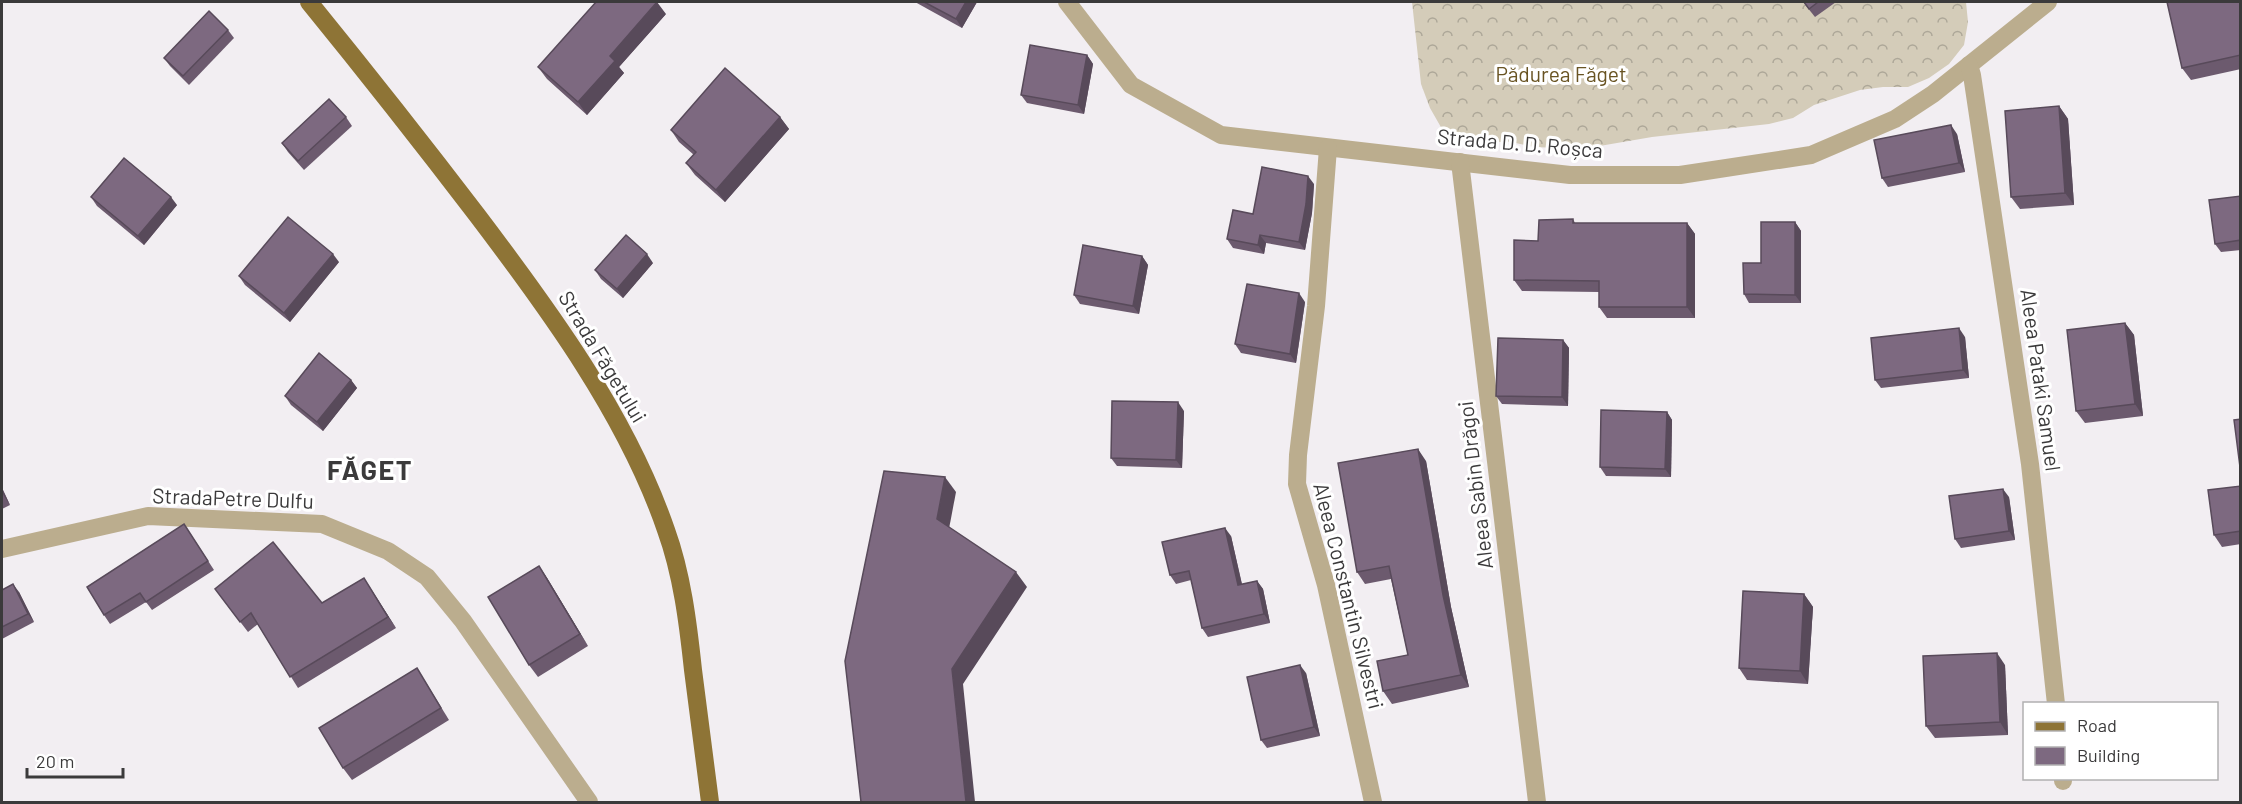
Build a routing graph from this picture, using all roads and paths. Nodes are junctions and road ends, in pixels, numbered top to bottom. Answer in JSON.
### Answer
{"nodes":[{"id":1,"x":309,"y":2,"type":"edge"},
{"id":2,"x":1067,"y":2,"type":"edge"},
{"id":3,"x":2048,"y":2,"type":"edge"},
{"id":4,"x":1969,"y":65,"type":"junction"},
{"id":5,"x":1328,"y":148,"type":"junction"},
{"id":6,"x":1461,"y":162,"type":"junction"},
{"id":7,"x":2,"y":549,"type":"edge"},
{"id":8,"x":2056,"y":702,"type":"edge"},
{"id":9,"x":589,"y":802,"type":"edge"},
{"id":10,"x":710,"y":802,"type":"edge"},
{"id":11,"x":1373,"y":802,"type":"edge"},
{"id":12,"x":1537,"y":802,"type":"edge"}],
"edges":[{"from":1,"to":10,"type":"main road","name":"Strada Făgetului"},
{"from":2,"to":5,"type":"street","name":"Strada D. D. Roșca"},
{"from":3,"to":4,"type":"street","name":"Strada D. D. Roșca"},
{"from":4,"to":6,"type":"street","name":"Strada D. D. Roșca"},
{"from":4,"to":8,"type":"street","name":"Aleea Pataki Samuel"},
{"from":5,"to":6,"type":"street","name":"Strada D. D. Roșca"},
{"from":5,"to":11,"type":"street","name":"Aleea Constantin Silvestri"},
{"from":6,"to":12,"type":"street","name":"Aleea Sabin Drăgoi"},
{"from":7,"to":9,"type":"street","name":"StradaPetre Dulfu"}]}
